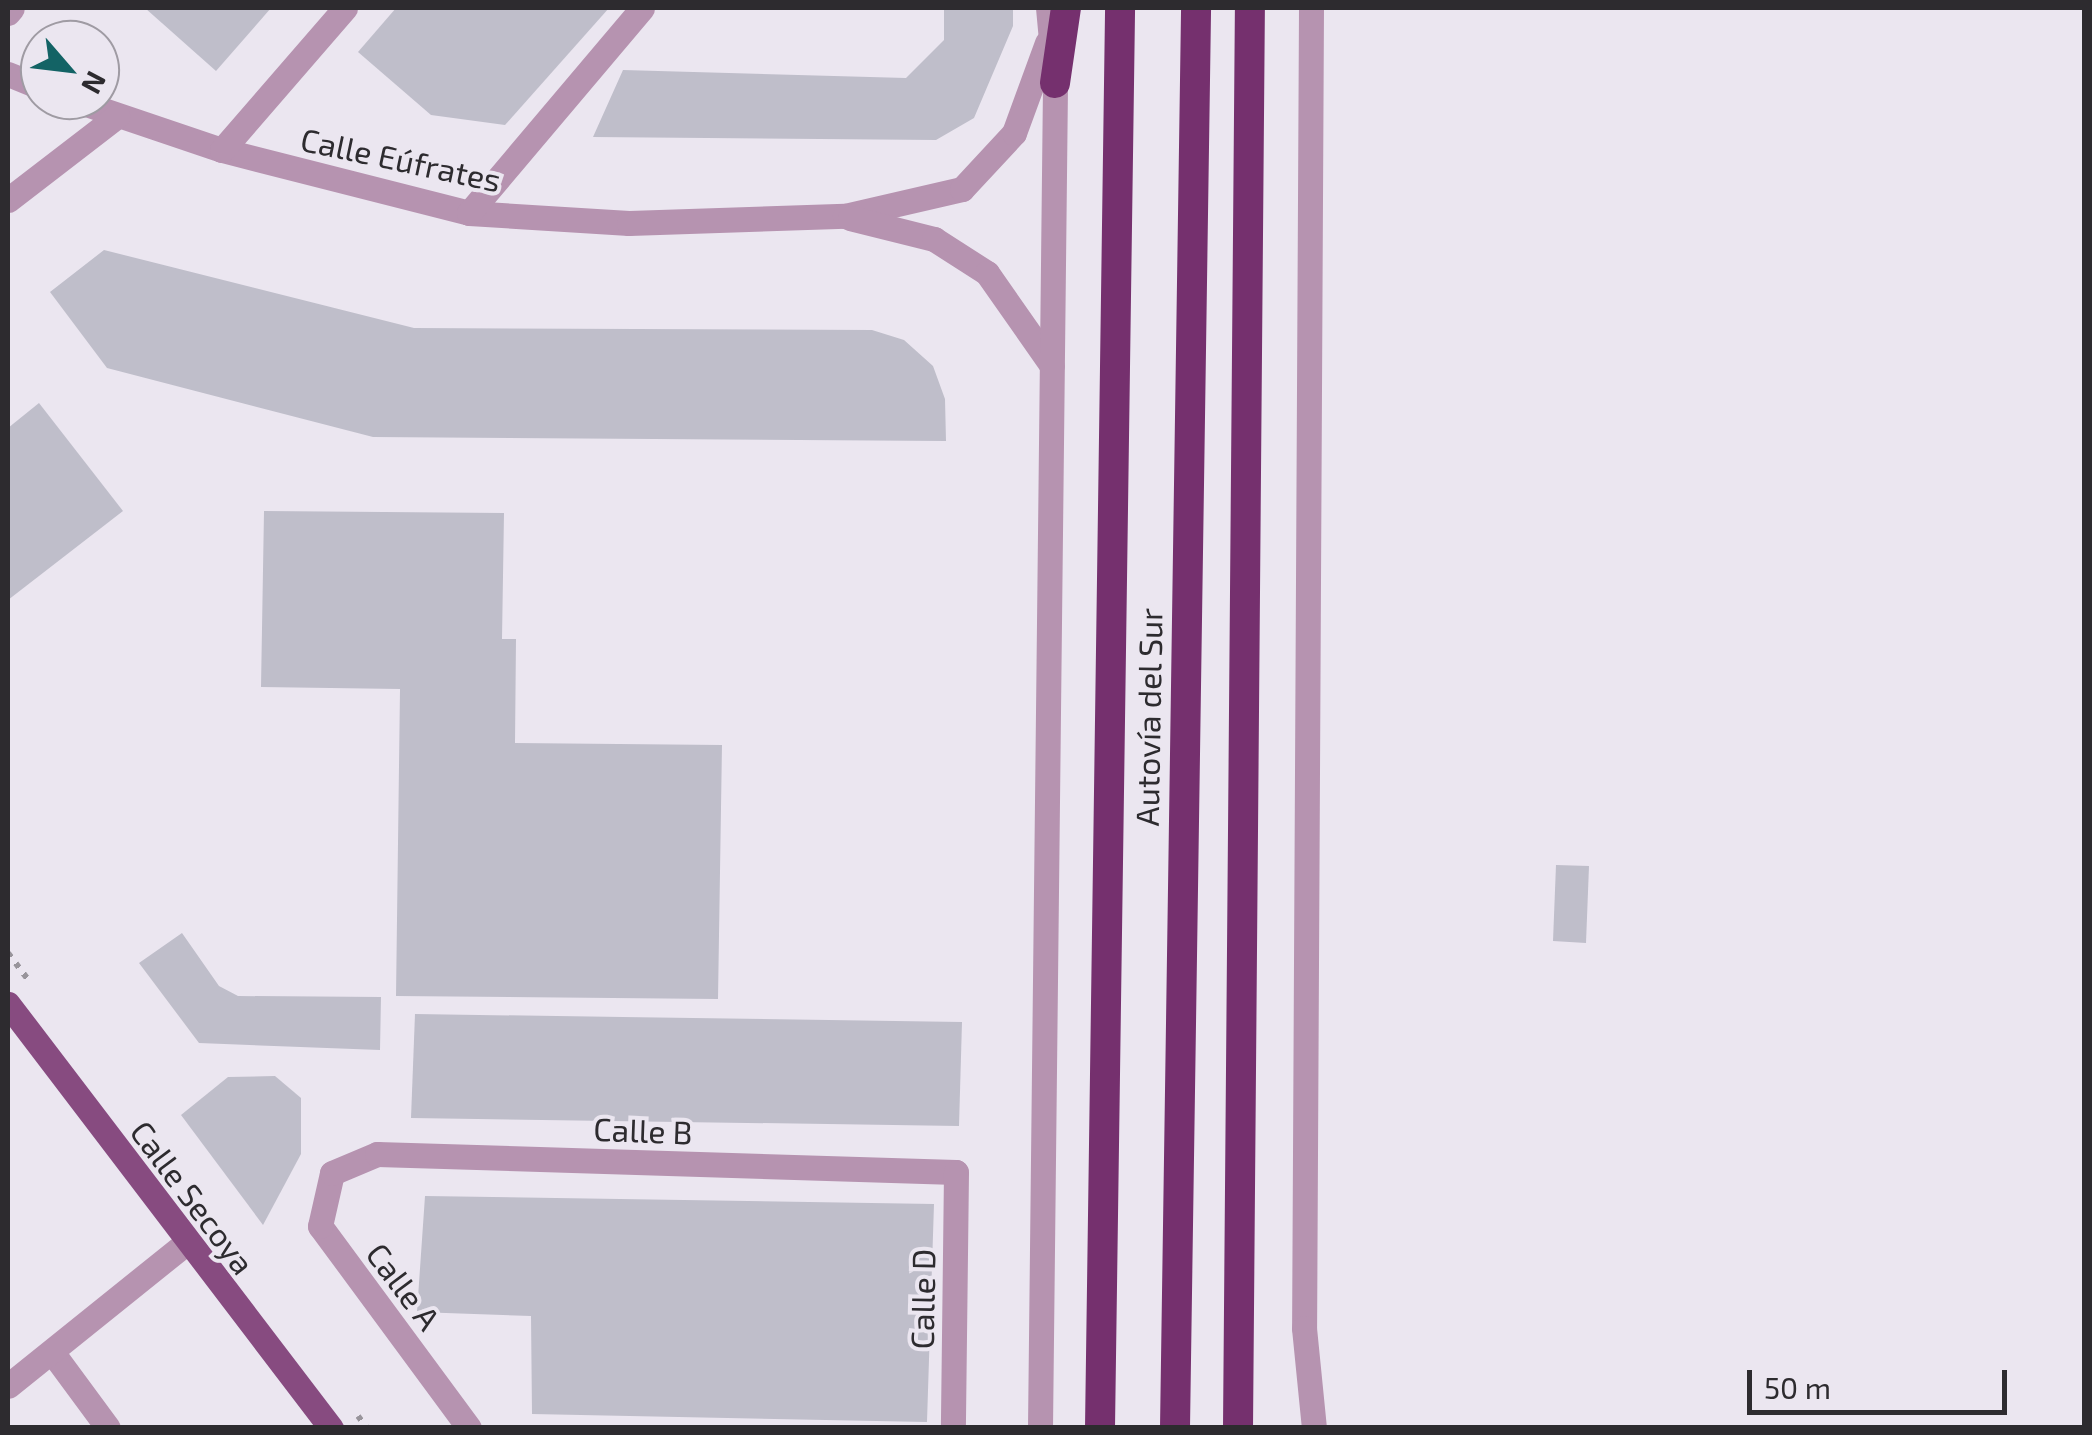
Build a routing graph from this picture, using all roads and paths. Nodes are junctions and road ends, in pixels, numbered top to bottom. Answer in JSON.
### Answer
{"nodes":[{"id":1,"x":345,"y":8,"type":"edge"},
{"id":2,"x":642,"y":8,"type":"edge"},
{"id":3,"x":1048,"y":8,"type":"edge"},
{"id":4,"x":1066,"y":8,"type":"edge"},
{"id":5,"x":1120,"y":8,"type":"edge"},
{"id":6,"x":1196,"y":8,"type":"edge"},
{"id":7,"x":1250,"y":8,"type":"edge"},
{"id":8,"x":1310,"y":8,"type":"edge"},
{"id":9,"x":1047,"y":43,"type":"junction"},
{"id":10,"x":1055,"y":82,"type":"junction"},
{"id":11,"x":120,"y":117,"type":"edge"},
{"id":12,"x":112,"y":120,"type":"edge"},
{"id":13,"x":222,"y":150,"type":"junction"},
{"id":14,"x":8,"y":200,"type":"edge"},
{"id":15,"x":469,"y":213,"type":"junction"},
{"id":16,"x":845,"y":216,"type":"junction"},
{"id":17,"x":1052,"y":366,"type":"junction"},
{"id":18,"x":8,"y":1004,"type":"edge"},
{"id":19,"x":956,"y":1172,"type":"joint"},
{"id":20,"x":332,"y":1173,"type":"joint"},
{"id":21,"x":186,"y":1243,"type":"junction"},
{"id":22,"x":52,"y":1352,"type":"junction"},
{"id":23,"x":8,"y":1386,"type":"edge"},
{"id":24,"x":108,"y":1428,"type":"edge"},
{"id":25,"x":331,"y":1428,"type":"edge"},
{"id":26,"x":469,"y":1428,"type":"edge"},
{"id":27,"x":953,"y":1428,"type":"edge"},
{"id":28,"x":1040,"y":1428,"type":"edge"},
{"id":29,"x":1100,"y":1428,"type":"edge"},
{"id":30,"x":1175,"y":1428,"type":"edge"},
{"id":31,"x":1238,"y":1428,"type":"edge"},
{"id":32,"x":1314,"y":1428,"type":"edge"}],
"edges":[{"from":1,"to":13,"type":"street"},
{"from":2,"to":15,"type":"street"},
{"from":3,"to":9,"type":"street"},
{"from":4,"to":10,"type":"highway"},
{"from":5,"to":29,"type":"highway","name":"Autovía del Sur"},
{"from":6,"to":30,"type":"highway","name":"Autovía del Sur"},
{"from":7,"to":31,"type":"highway"},
{"from":8,"to":32,"type":"street"},
{"from":9,"to":10,"type":"street"},
{"from":9,"to":16,"type":"street"},
{"from":10,"to":17,"type":"street"},
{"from":11,"to":13,"type":"street","name":"Calle Eúfrates"},
{"from":12,"to":14,"type":"street"},
{"from":13,"to":15,"type":"street","name":"Calle Eúfrates"},
{"from":15,"to":16,"type":"street","name":"Calle Eúfrates"},
{"from":16,"to":17,"type":"street"},
{"from":17,"to":28,"type":"street"},
{"from":18,"to":21,"type":"main road","name":"Calle Secoya"},
{"from":19,"to":20,"type":"street","name":"Calle B"},
{"from":19,"to":27,"type":"street","name":"Calle D"},
{"from":20,"to":26,"type":"street","name":"Calle A"},
{"from":21,"to":22,"type":"street"},
{"from":21,"to":25,"type":"main road","name":"Calle Secoya"},
{"from":22,"to":23,"type":"street"},
{"from":22,"to":24,"type":"street"}]}
